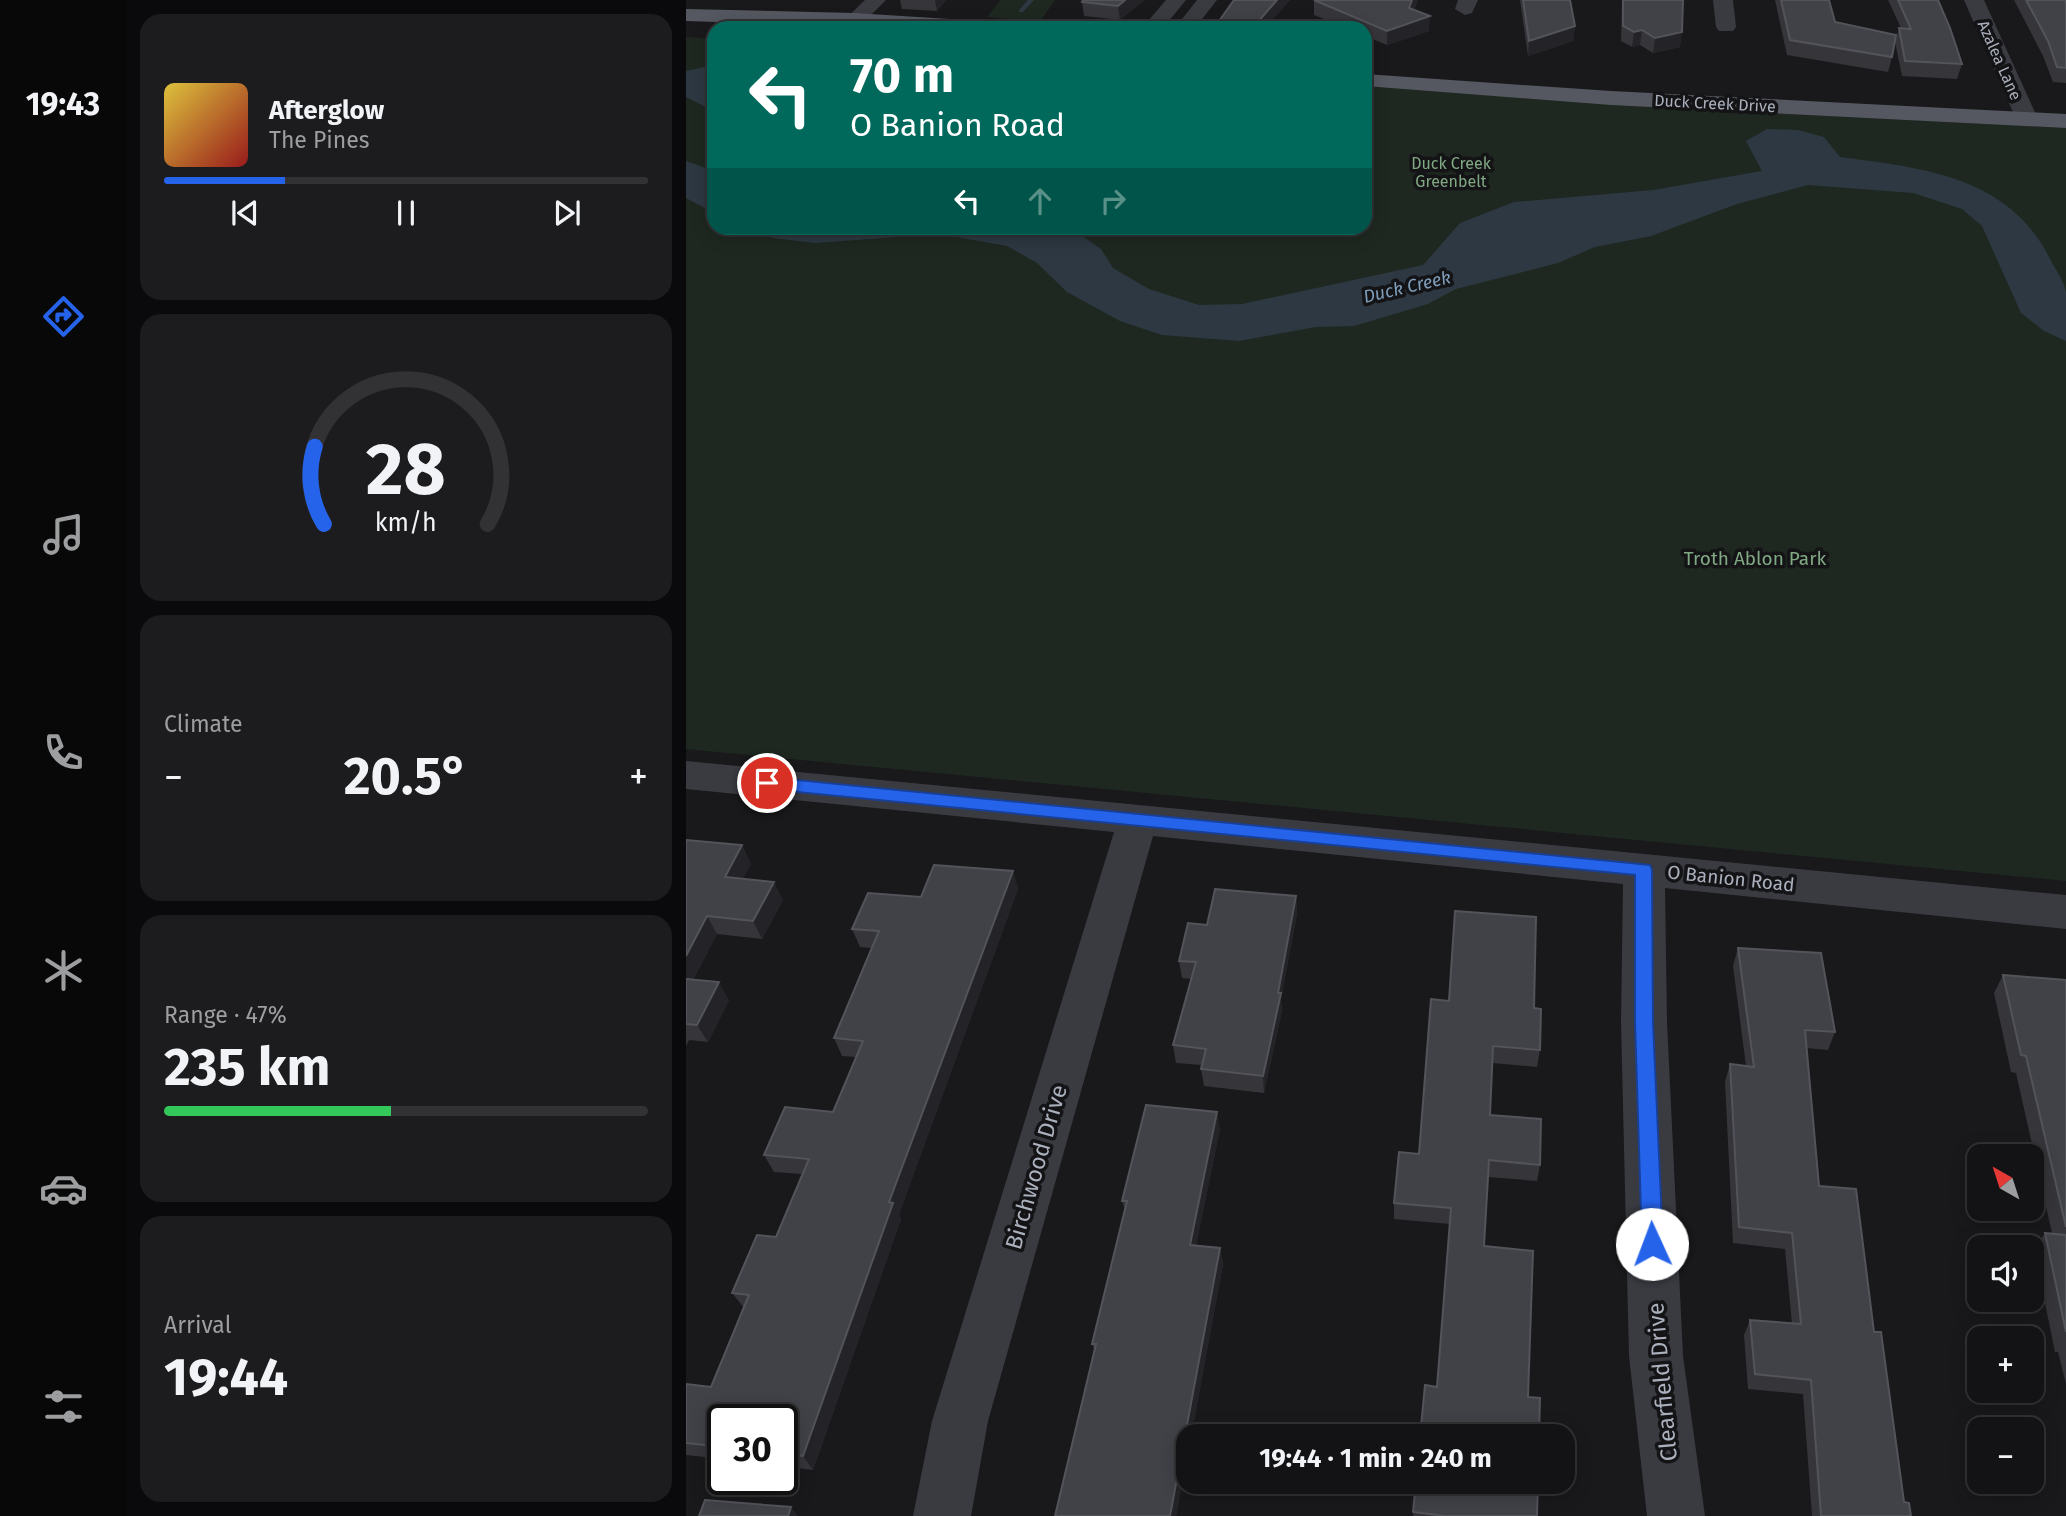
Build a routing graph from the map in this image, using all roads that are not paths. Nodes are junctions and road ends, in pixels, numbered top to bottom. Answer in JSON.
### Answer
{"nodes":[{"id":1,"x":876,"y":0,"type":"edge"},
{"id":2,"x":1176,"y":0,"type":"edge"},
{"id":3,"x":1207,"y":0,"type":"edge"},
{"id":4,"x":1723,"y":0,"type":"edge"},
{"id":5,"x":1974,"y":0,"type":"edge"},
{"id":6,"x":686,"y":15,"type":"edge"},
{"id":7,"x":795,"y":21,"type":"edge"},
{"id":8,"x":853,"y":21,"type":"edge"},
{"id":9,"x":1158,"y":21,"type":"edge"},
{"id":10,"x":1190,"y":21,"type":"edge"},
{"id":11,"x":1726,"y":27,"type":"dead end"},
{"id":12,"x":686,"y":33,"type":"edge"},
{"id":13,"x":707,"y":34,"type":"edge"},
{"id":14,"x":1372,"y":62,"type":"edge"},
{"id":15,"x":1372,"y":81,"type":"edge"},
{"id":16,"x":2066,"y":103,"type":"edge"},
{"id":17,"x":2023,"y":110,"type":"junction"},
{"id":18,"x":2066,"y":121,"type":"edge"},
{"id":19,"x":686,"y":775,"type":"edge"},
{"id":20,"x":1138,"y":820,"type":"junction"},
{"id":21,"x":1644,"y":870,"type":"junction"},
{"id":22,"x":2066,"y":912,"type":"edge"},
{"id":23,"x":942,"y":1516,"type":"edge"},
{"id":24,"x":1676,"y":1516,"type":"edge"}],
"edges":[{"from":1,"to":8,"type":"street"},
{"from":2,"to":9,"type":"street"},
{"from":3,"to":10,"type":"street"},
{"from":4,"to":11,"type":"street"},
{"from":5,"to":17,"type":"street","name":"Azalea Lane"},
{"from":6,"to":7,"type":"main road"},
{"from":12,"to":13,"type":"main road"},
{"from":14,"to":17,"type":"main road","name":"Duck Creek Drive"},
{"from":15,"to":17,"type":"main road","name":"Duck Creek Drive"},
{"from":16,"to":17,"type":"main road","name":"Duck Creek Drive"},
{"from":17,"to":18,"type":"main road","name":"Duck Creek Drive"},
{"from":19,"to":20,"type":"street","name":"O Banion Road"},
{"from":20,"to":21,"type":"street","name":"O Banion Road"},
{"from":20,"to":23,"type":"street","name":"Birchwood Drive"},
{"from":21,"to":22,"type":"street","name":"O Banion Road"},
{"from":21,"to":24,"type":"street","name":"Clearfield Drive"}]}
